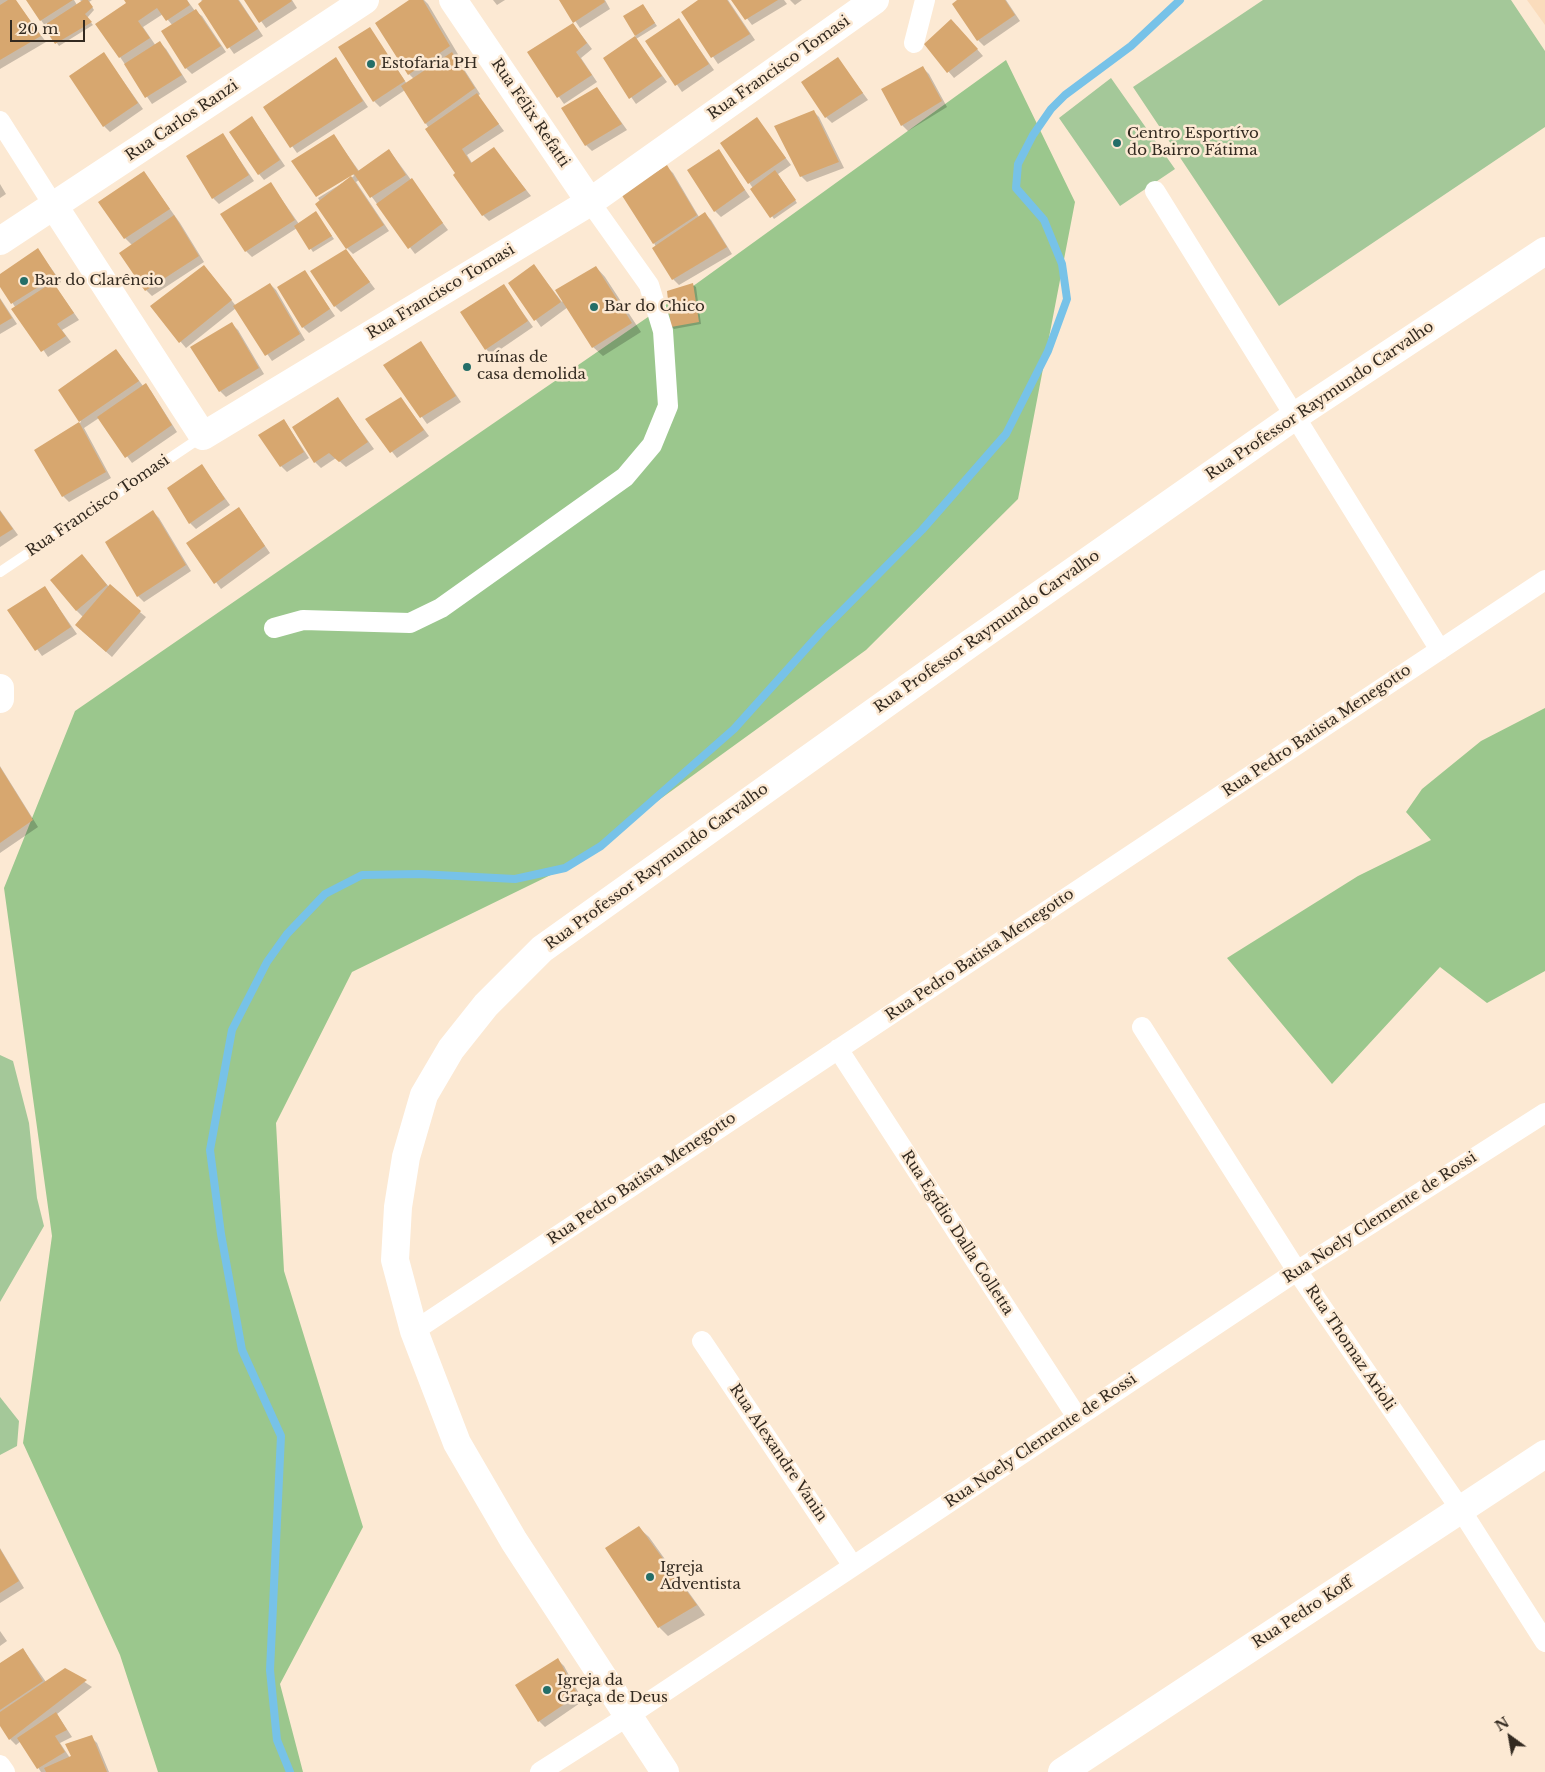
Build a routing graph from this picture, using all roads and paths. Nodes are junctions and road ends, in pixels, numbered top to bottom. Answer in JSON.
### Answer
{"nodes":[{"id":1,"x":365,"y":0,"type":"edge"},
{"id":2,"x":452,"y":0,"type":"edge"},
{"id":3,"x":875,"y":0,"type":"edge"},
{"id":4,"x":925,"y":0,"type":"edge"},
{"id":5,"x":914,"y":43,"type":"dead end"},
{"id":6,"x":0,"y":120,"type":"edge"},
{"id":7,"x":1155,"y":191,"type":"dead end"},
{"id":8,"x":590,"y":202,"type":"junction"},
{"id":9,"x":54,"y":206,"type":"junction"},
{"id":10,"x":0,"y":241,"type":"edge"},
{"id":11,"x":1545,"y":251,"type":"edge"},
{"id":12,"x":1294,"y":416,"type":"junction"},
{"id":13,"x":203,"y":436,"type":"junction"},
{"id":14,"x":0,"y":572,"type":"edge"},
{"id":15,"x":1545,"y":580,"type":"edge"},
{"id":16,"x":274,"y":628,"type":"dead end"},
{"id":17,"x":1440,"y":650,"type":"junction"},
{"id":18,"x":1142,"y":1027,"type":"dead end"},
{"id":19,"x":838,"y":1049,"type":"junction"},
{"id":20,"x":1545,"y":1113,"type":"edge"},
{"id":21,"x":1297,"y":1271,"type":"junction"},
{"id":22,"x":414,"y":1331,"type":"junction"},
{"id":23,"x":702,"y":1341,"type":"dead end"},
{"id":24,"x":1077,"y":1417,"type":"junction"},
{"id":25,"x":1545,"y":1454,"type":"edge"},
{"id":26,"x":1461,"y":1510,"type":"junction"},
{"id":27,"x":853,"y":1566,"type":"junction"},
{"id":28,"x":1545,"y":1642,"type":"edge"},
{"id":29,"x":628,"y":1716,"type":"junction"},
{"id":30,"x":0,"y":1765,"type":"edge"},
{"id":31,"x":5,"y":1772,"type":"edge"},
{"id":32,"x":540,"y":1772,"type":"edge"},
{"id":33,"x":665,"y":1772,"type":"edge"},
{"id":34,"x":1062,"y":1772,"type":"edge"}],
"edges":[{"from":1,"to":9,"type":"street","name":"Rua Carlos Ranzi"},
{"from":2,"to":8,"type":"street","name":"Rua Félix Refatti"},
{"from":3,"to":8,"type":"street","name":"Rua Francisco Tomasi"},
{"from":4,"to":5,"type":"street"},
{"from":6,"to":9,"type":"street"},
{"from":7,"to":12,"type":"street"},
{"from":8,"to":13,"type":"street","name":"Rua Francisco Tomasi"},
{"from":8,"to":16,"type":"street"},
{"from":9,"to":10,"type":"street","name":"Rua Carlos Ranzi"},
{"from":9,"to":13,"type":"street"},
{"from":11,"to":12,"type":"street","name":"Rua Professor Raymundo Carvalho"},
{"from":12,"to":17,"type":"street"},
{"from":12,"to":22,"type":"street","name":"Rua Professor Raymundo Carvalho"},
{"from":13,"to":14,"type":"lane","name":"Rua Francisco Tomasi"},
{"from":15,"to":17,"type":"street","name":"Rua Pedro Batista Menegotto"},
{"from":17,"to":19,"type":"street","name":"Rua Pedro Batista Menegotto"},
{"from":18,"to":21,"type":"street","name":"Rua Thomaz Arioli"},
{"from":19,"to":22,"type":"street","name":"Rua Pedro Batista Menegotto"},
{"from":19,"to":24,"type":"street","name":"Rua Egídio Dalla Colletta"},
{"from":20,"to":21,"type":"street","name":"Rua Noely Clemente de Rossi"},
{"from":21,"to":24,"type":"street","name":"Rua Noely Clemente de Rossi"},
{"from":21,"to":26,"type":"street","name":"Rua Thomaz Arioli"},
{"from":22,"to":29,"type":"street","name":"Rua Professor Raymundo Carvalho"},
{"from":23,"to":27,"type":"street","name":"Rua Alexandre Vanin"},
{"from":24,"to":27,"type":"street","name":"Rua Noely Clemente de Rossi"},
{"from":25,"to":26,"type":"street","name":"Rua Pedro Koff"},
{"from":26,"to":28,"type":"street","name":"Rua Thomaz Arioli"},
{"from":26,"to":34,"type":"street","name":"Rua Pedro Koff"},
{"from":27,"to":29,"type":"street","name":"Rua Noely Clemente de Rossi"},
{"from":29,"to":32,"type":"street","name":"Rua Noely Clemente de Rossi"},
{"from":29,"to":33,"type":"street","name":"Rua Professor Raymundo Carvalho"},
{"from":30,"to":31,"type":"street"}]}
